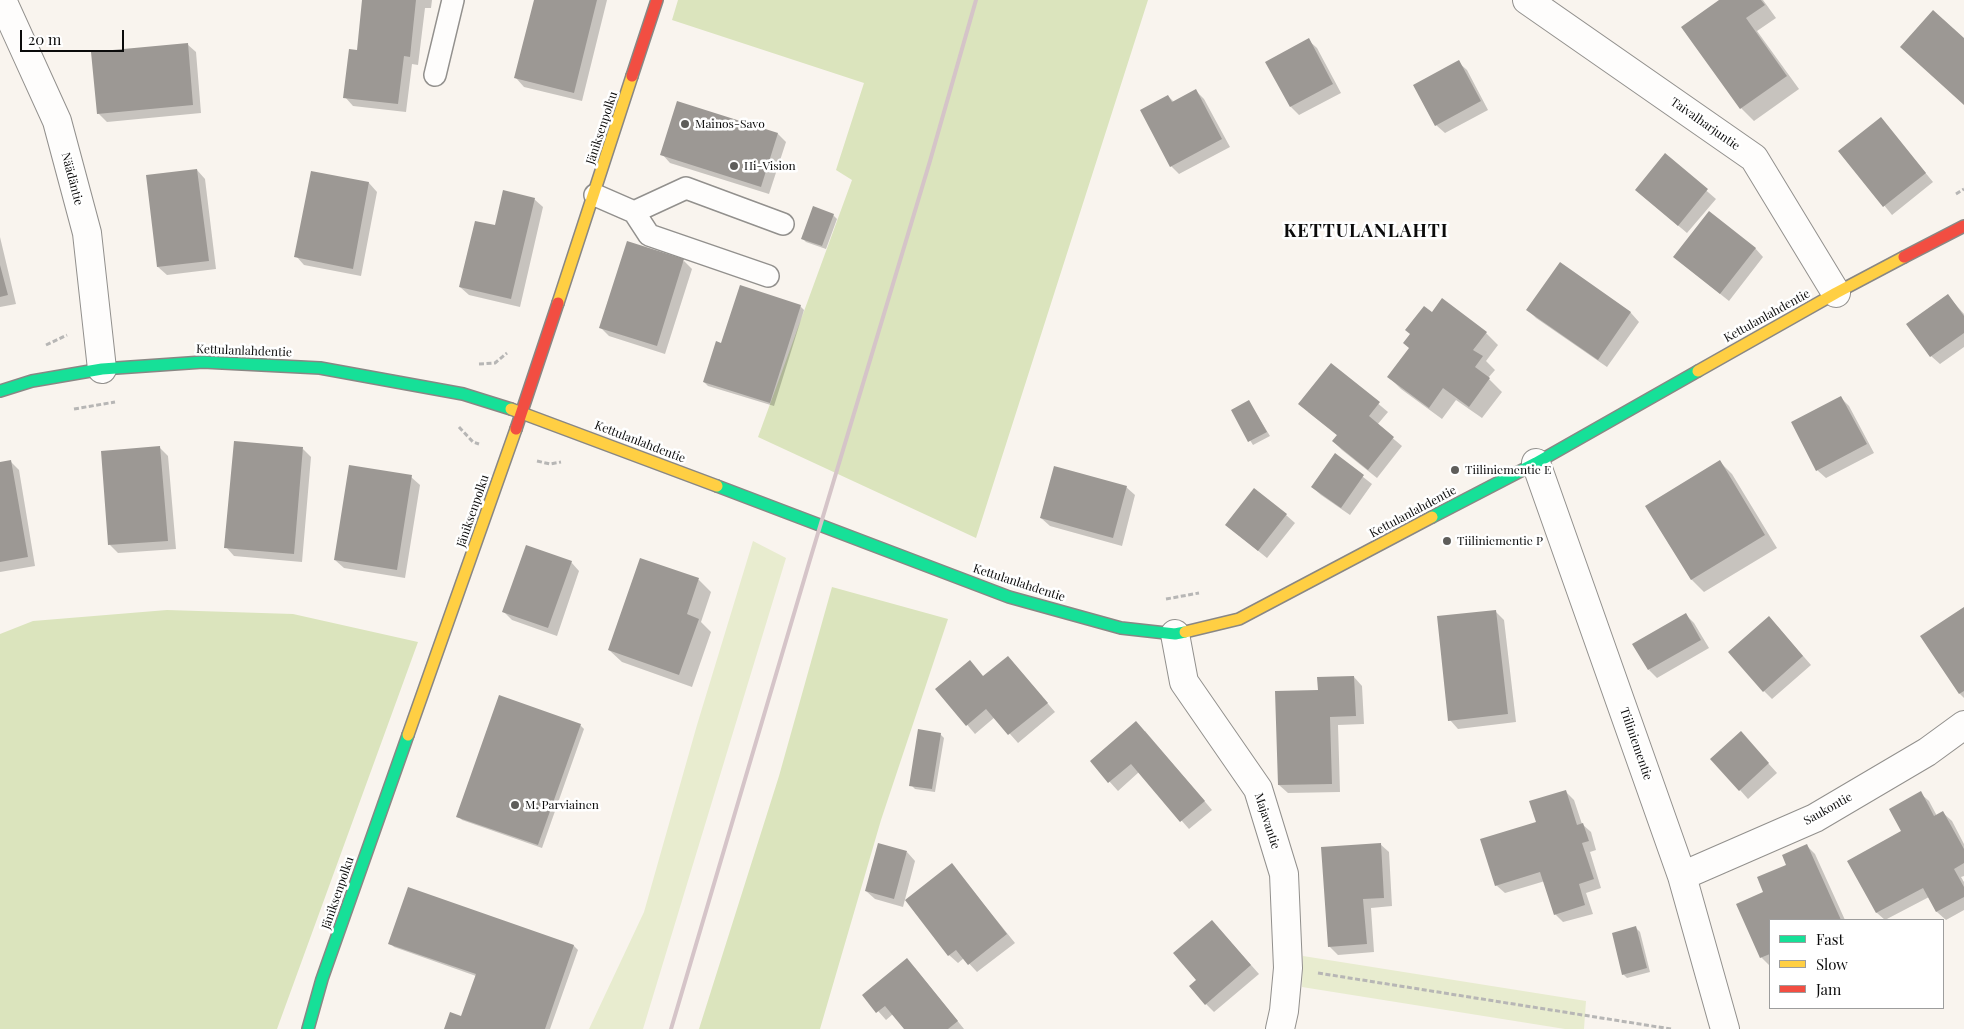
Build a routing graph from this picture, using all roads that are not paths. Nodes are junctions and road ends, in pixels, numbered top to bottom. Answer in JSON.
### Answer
{"nodes":[{"id":1,"x":2,"y":0,"type":"edge"},
{"id":2,"x":453,"y":0,"type":"edge"},
{"id":3,"x":657,"y":0,"type":"edge"},
{"id":4,"x":1527,"y":0,"type":"edge"},
{"id":5,"x":435,"y":76,"type":"dead end"},
{"id":6,"x":595,"y":194,"type":"junction"},
{"id":7,"x":634,"y":212,"type":"junction"},
{"id":8,"x":783,"y":224,"type":"dead end"},
{"id":9,"x":1964,"y":226,"type":"edge"},
{"id":10,"x":768,"y":276,"type":"dead end"},
{"id":11,"x":1836,"y":293,"type":"junction"},
{"id":12,"x":102,"y":369,"type":"junction"},
{"id":13,"x":0,"y":391,"type":"edge"},
{"id":14,"x":522,"y":412,"type":"junction"},
{"id":15,"x":1536,"y":463,"type":"junction"},
{"id":16,"x":1175,"y":634,"type":"junction"},
{"id":17,"x":1964,"y":724,"type":"edge"},
{"id":18,"x":1682,"y":876,"type":"junction"},
{"id":19,"x":308,"y":1029,"type":"edge"},
{"id":20,"x":1280,"y":1029,"type":"edge"},
{"id":21,"x":1724,"y":1029,"type":"edge"}],
"edges":[{"from":1,"to":12,"type":"street","name":"Näädäntie"},
{"from":2,"to":5,"type":"lane"},
{"from":3,"to":6,"type":"street","name":"Jäniksenpolku"},
{"from":4,"to":11,"type":"street","name":"Taivalharjuntie"},
{"from":6,"to":7,"type":"lane"},
{"from":6,"to":14,"type":"street","name":"Jäniksenpolku"},
{"from":7,"to":8,"type":"lane"},
{"from":7,"to":10,"type":"lane"},
{"from":9,"to":11,"type":"street","name":"Kettulanlahdentie"},
{"from":11,"to":15,"type":"street","name":"Kettulanlahdentie"},
{"from":12,"to":13,"type":"street","name":"Kettulanlahdentie"},
{"from":12,"to":14,"type":"street","name":"Kettulanlahdentie"},
{"from":14,"to":16,"type":"street","name":"Kettulanlahdentie"},
{"from":14,"to":19,"type":"street","name":"Jäniksenpolku"},
{"from":15,"to":16,"type":"street","name":"Kettulanlahdentie"},
{"from":15,"to":18,"type":"street","name":"Tiiliniementie"},
{"from":16,"to":20,"type":"street","name":"Majavantie"},
{"from":17,"to":18,"type":"street","name":"Saukontie"},
{"from":18,"to":21,"type":"street","name":"Tiiliniementie"}]}
